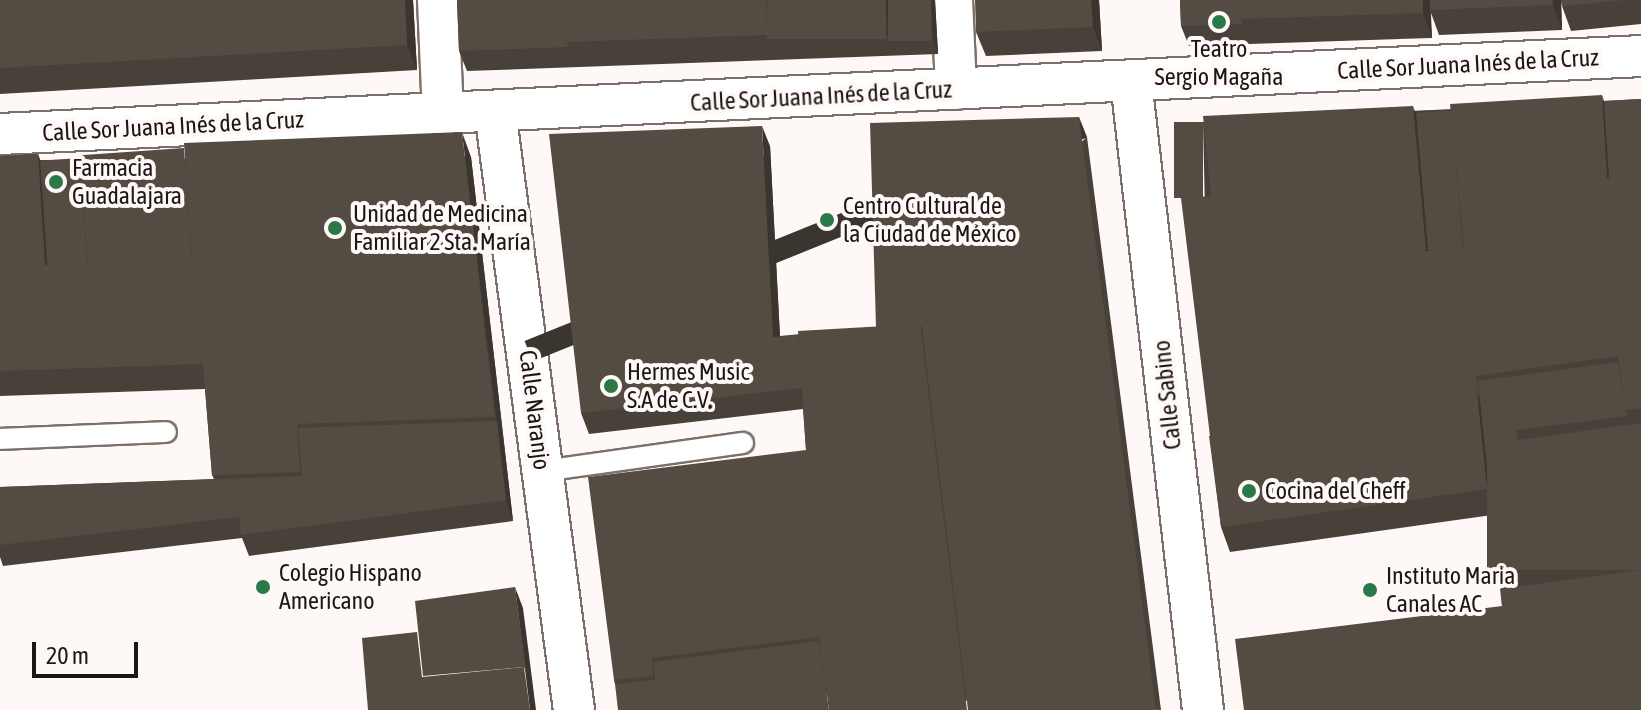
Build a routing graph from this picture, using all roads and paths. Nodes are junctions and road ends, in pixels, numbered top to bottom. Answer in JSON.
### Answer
{"nodes":[{"id":1,"x":438,"y":0,"type":"edge"},
{"id":2,"x":952,"y":0,"type":"edge"},
{"id":3,"x":1641,"y":56,"type":"edge"},
{"id":4,"x":1131,"y":81,"type":"junction"},
{"id":5,"x":956,"y":89,"type":"junction"},
{"id":6,"x":495,"y":111,"type":"junction"},
{"id":7,"x":443,"y":114,"type":"junction"},
{"id":8,"x":0,"y":134,"type":"edge"},
{"id":9,"x":166,"y":432,"type":"dead end"},
{"id":10,"x":0,"y":439,"type":"edge"},
{"id":11,"x":743,"y":443,"type":"dead end"},
{"id":12,"x":543,"y":471,"type":"junction"},
{"id":13,"x":574,"y":710,"type":"edge"},
{"id":14,"x":1203,"y":710,"type":"edge"}],
"edges":[{"from":1,"to":7,"type":"street"},
{"from":2,"to":5,"type":"street"},
{"from":3,"to":4,"type":"street","name":"Calle Sor Juana Inés de la Cruz"},
{"from":4,"to":5,"type":"street","name":"Calle Sor Juana Inés de la Cruz"},
{"from":4,"to":14,"type":"street","name":"Calle Sabino"},
{"from":5,"to":6,"type":"street","name":"Calle Sor Juana Inés de la Cruz"},
{"from":6,"to":7,"type":"street","name":"Calle Sor Juana Inés de la Cruz"},
{"from":6,"to":12,"type":"street","name":"Calle Naranjo"},
{"from":7,"to":8,"type":"street","name":"Calle Sor Juana Inés de la Cruz"},
{"from":9,"to":10,"type":"lane"},
{"from":11,"to":12,"type":"lane"},
{"from":12,"to":13,"type":"street","name":"Calle Naranjo"}]}
